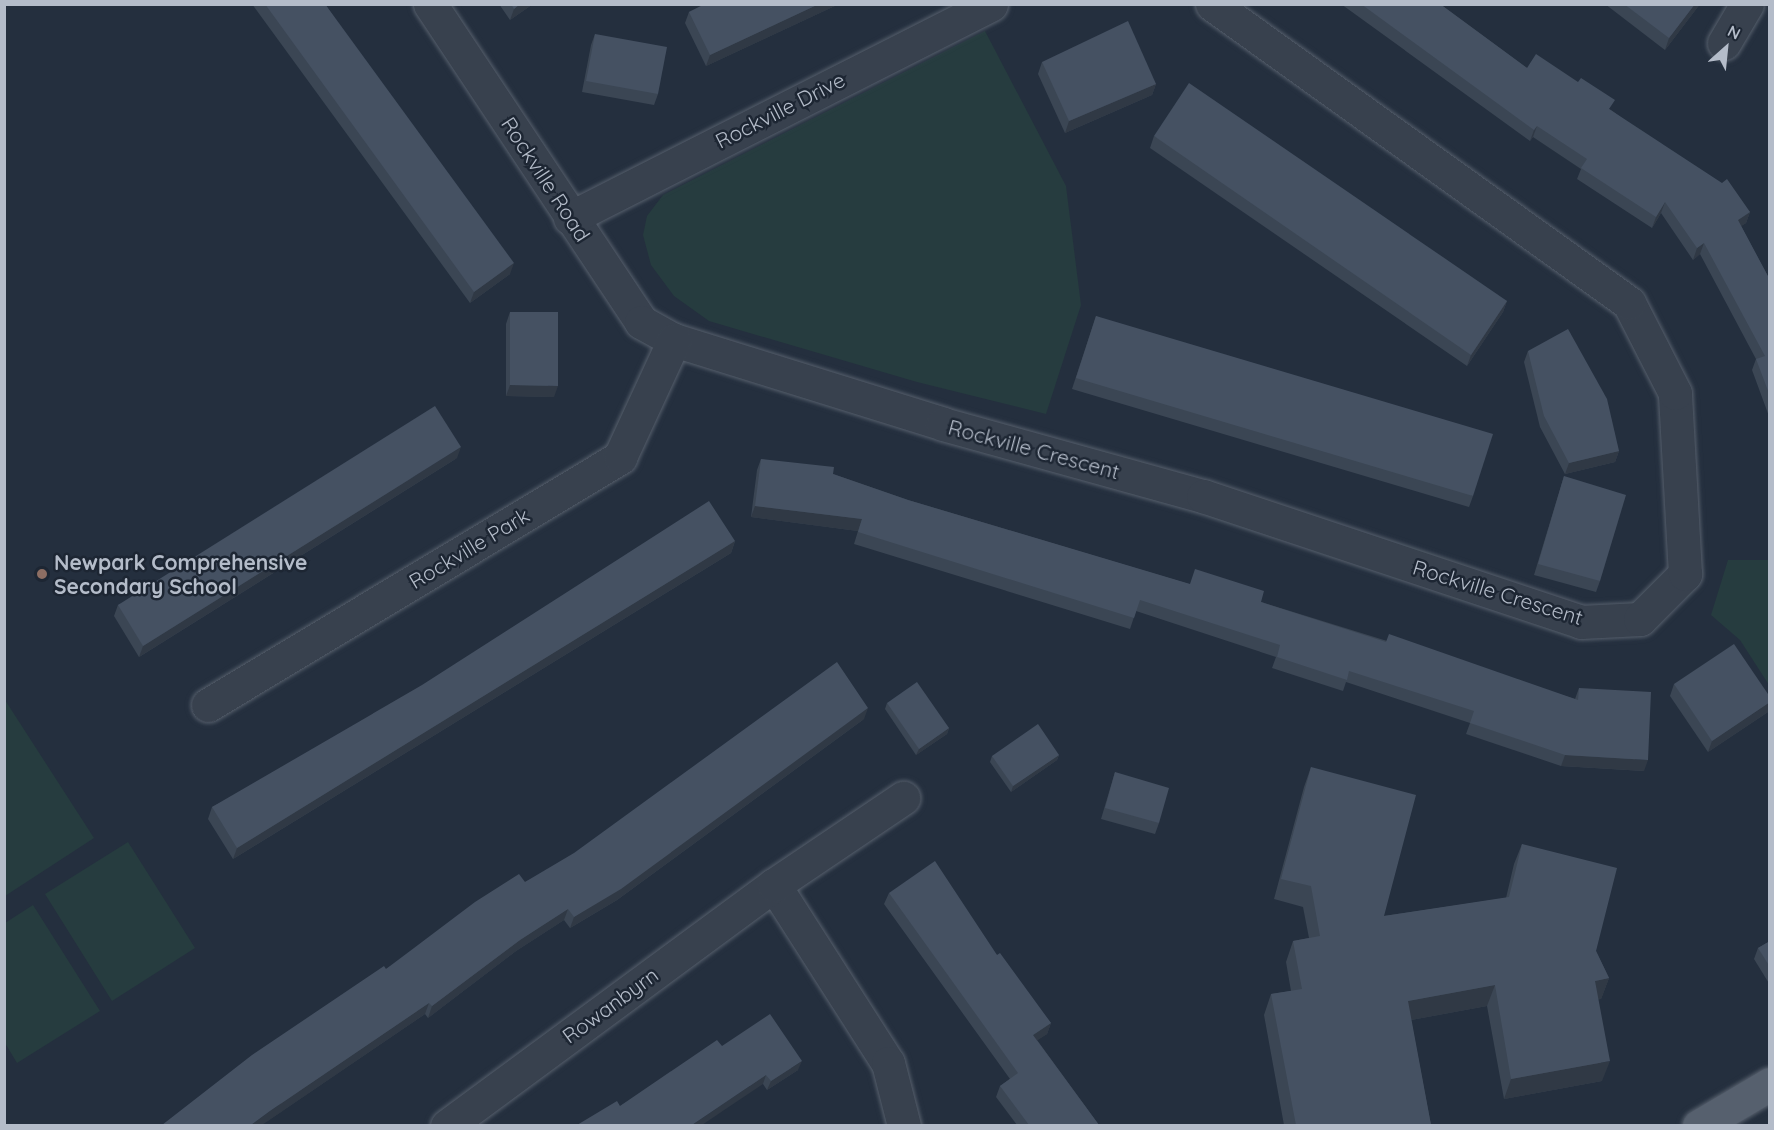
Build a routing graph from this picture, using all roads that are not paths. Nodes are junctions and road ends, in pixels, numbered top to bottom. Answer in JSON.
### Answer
{"nodes":[{"id":1,"x":430,"y":4,"type":"edge"},
{"id":2,"x":991,"y":4,"type":"edge"},
{"id":3,"x":1212,"y":4,"type":"edge"},
{"id":4,"x":1747,"y":4,"type":"edge"},
{"id":5,"x":1724,"y":43,"type":"dead end"},
{"id":6,"x":570,"y":218,"type":"junction"},
{"id":7,"x":674,"y":340,"type":"junction"},
{"id":8,"x":208,"y":705,"type":"dead end"},
{"id":9,"x":903,"y":798,"type":"dead end"},
{"id":10,"x":774,"y":885,"type":"junction"},
{"id":11,"x":1770,"y":1084,"type":"edge"},
{"id":12,"x":447,"y":1125,"type":"edge"},
{"id":13,"x":904,"y":1125,"type":"edge"},
{"id":14,"x":1699,"y":1125,"type":"edge"}],
"edges":[{"from":1,"to":6,"type":"street","name":"Rockville Road"},
{"from":2,"to":6,"type":"street","name":"Rockville Drive"},
{"from":3,"to":7,"type":"street","name":"Rockville Crescent"},
{"from":4,"to":5,"type":"street"},
{"from":6,"to":7,"type":"street","name":"Rockville Road"},
{"from":7,"to":8,"type":"street","name":"Rockville Park"},
{"from":9,"to":10,"type":"street","name":"Rowanbyrn"},
{"from":10,"to":12,"type":"street","name":"Rowanbyrn"},
{"from":10,"to":13,"type":"street"},
{"from":11,"to":14,"type":"main road"}]}
